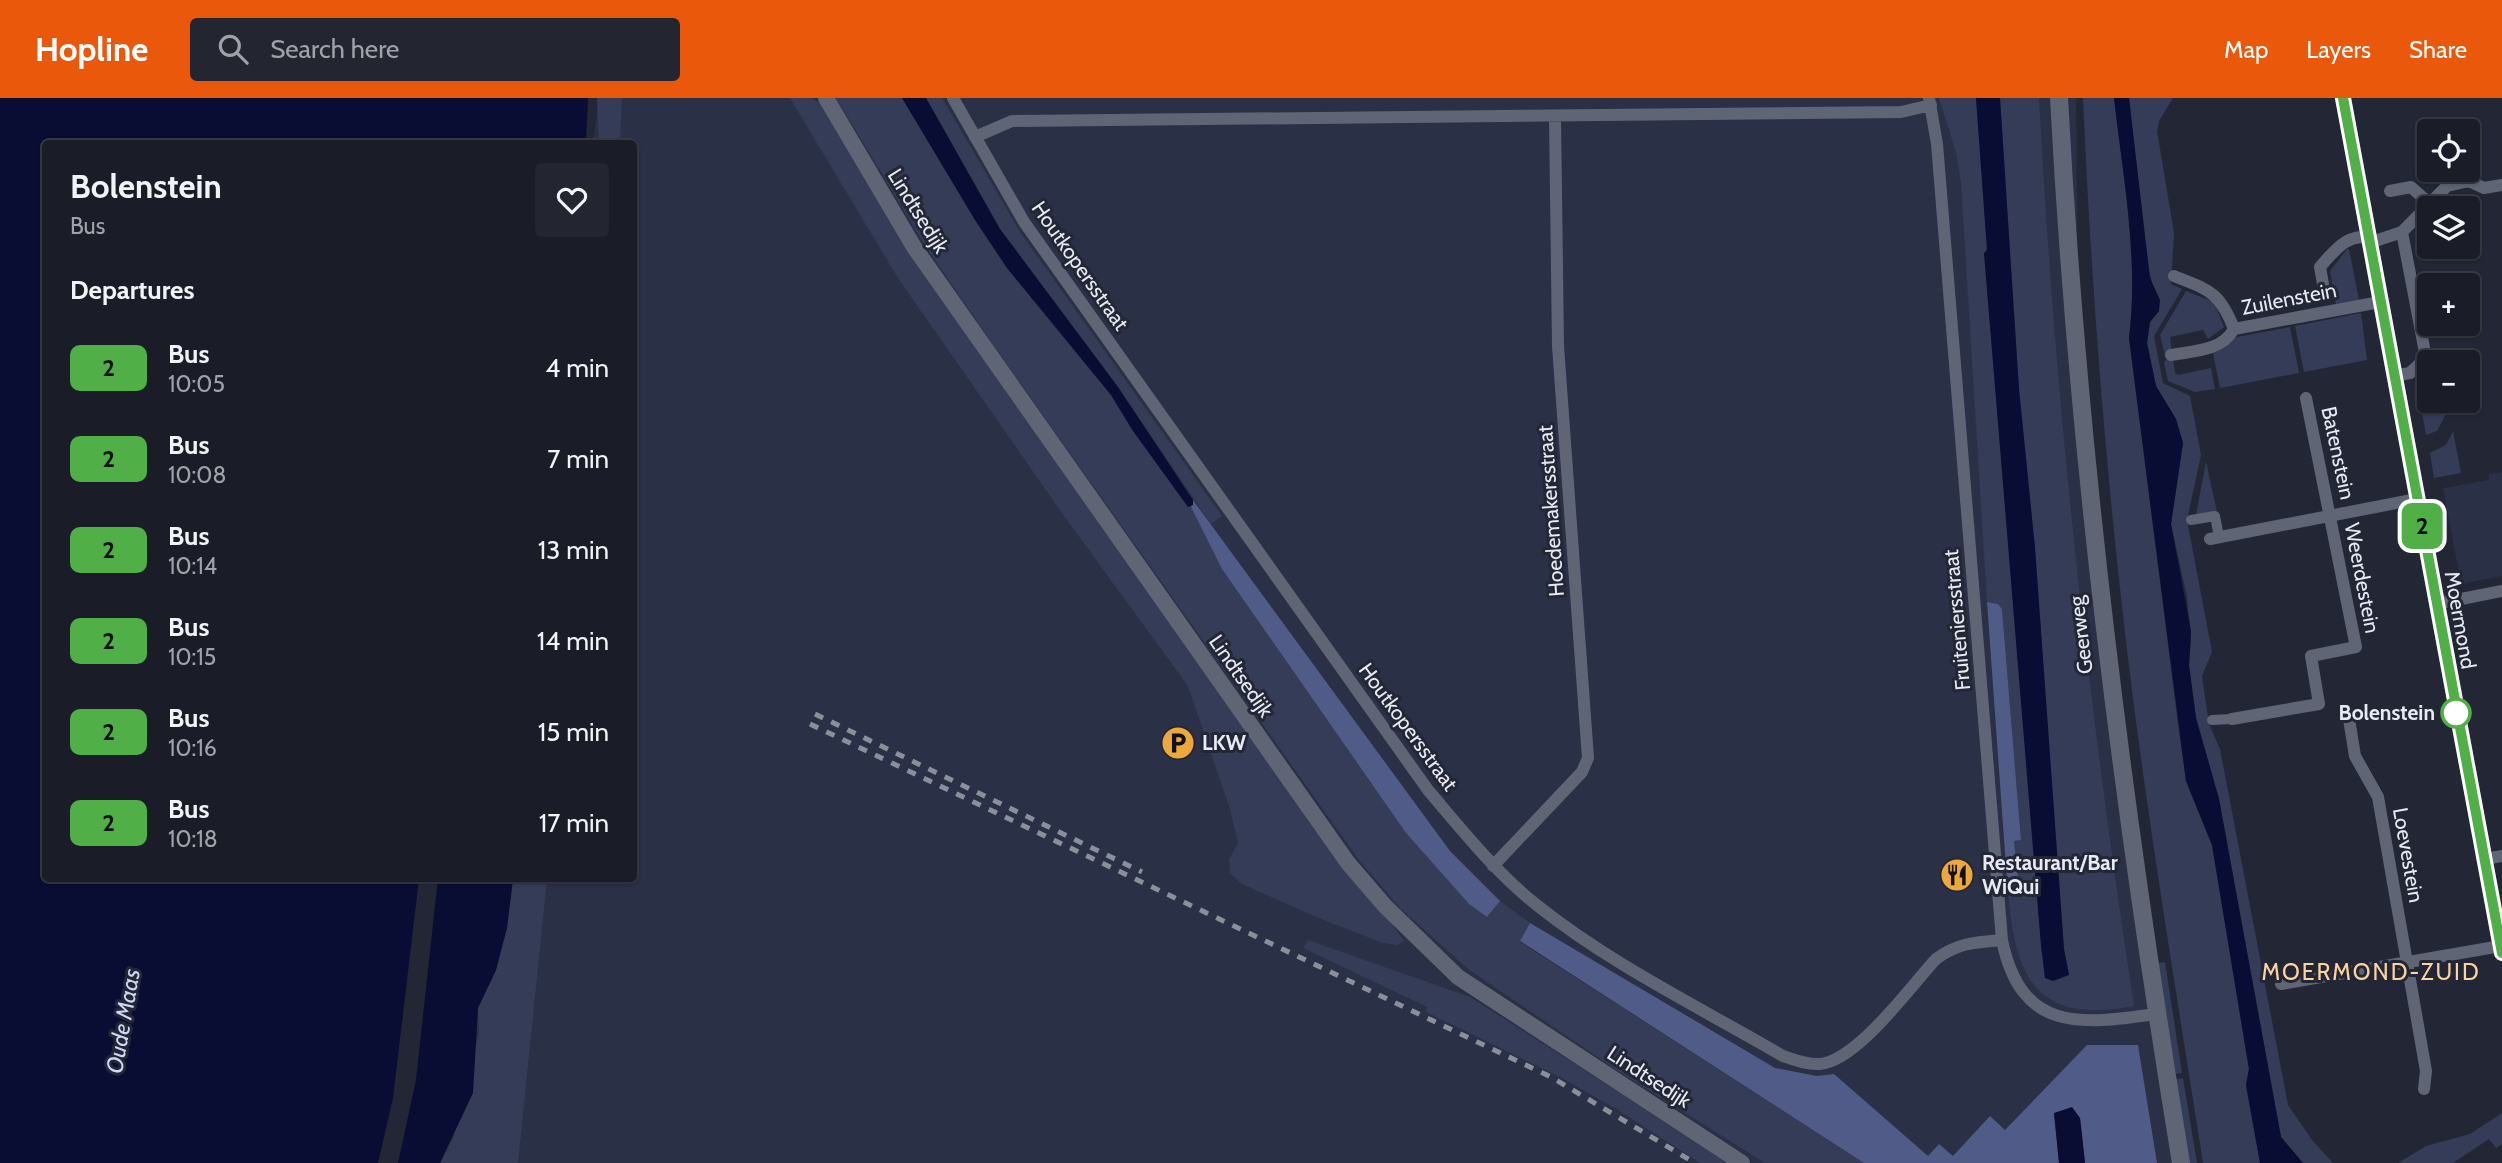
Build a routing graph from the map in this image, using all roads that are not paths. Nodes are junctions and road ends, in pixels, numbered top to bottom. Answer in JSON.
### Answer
{"nodes":[{"id":1,"x":826,"y":98,"type":"edge"},
{"id":2,"x":953,"y":98,"type":"edge"},
{"id":3,"x":2059,"y":98,"type":"edge"},
{"id":4,"x":2343,"y":98,"type":"edge"},
{"id":5,"x":1930,"y":101,"type":"edge"},
{"id":6,"x":1555,"y":116,"type":"junction"},
{"id":7,"x":975,"y":137,"type":"junction"},
{"id":8,"x":2502,"y":185,"type":"edge"},
{"id":9,"x":2390,"y":191,"type":"dead end"},
{"id":10,"x":2421,"y":196,"type":"edge"},
{"id":11,"x":2438,"y":196,"type":"edge"},
{"id":12,"x":2417,"y":217,"type":"edge"},
{"id":13,"x":2402,"y":232,"type":"junction"},
{"id":14,"x":2368,"y":237,"type":"junction"},
{"id":15,"x":2174,"y":276,"type":"dead end"},
{"id":16,"x":2323,"y":284,"type":"dead end"},
{"id":17,"x":2380,"y":302,"type":"junction"},
{"id":18,"x":2234,"y":329,"type":"junction"},
{"id":19,"x":2171,"y":355,"type":"dead end"},
{"id":20,"x":2394,"y":376,"type":"junction"},
{"id":21,"x":2306,"y":398,"type":"dead end"},
{"id":22,"x":2417,"y":499,"type":"junction"},
{"id":23,"x":2331,"y":516,"type":"junction"},
{"id":24,"x":2191,"y":520,"type":"dead end"},
{"id":25,"x":2215,"y":538,"type":"joint"},
{"id":26,"x":2502,"y":591,"type":"edge"},
{"id":27,"x":2436,"y":604,"type":"junction"},
{"id":28,"x":2232,"y":719,"type":"joint"},
{"id":29,"x":2348,"y":719,"type":"dead end"},
{"id":30,"x":2212,"y":720,"type":"dead end"},
{"id":31,"x":2502,"y":856,"type":"edge"},
{"id":32,"x":2485,"y":859,"type":"junction"},
{"id":33,"x":1493,"y":866,"type":"junction"},
{"id":34,"x":2002,"y":940,"type":"junction"},
{"id":35,"x":2501,"y":949,"type":"edge"},
{"id":36,"x":2408,"y":962,"type":"junction"},
{"id":37,"x":2275,"y":984,"type":"dead end"},
{"id":38,"x":2156,"y":1014,"type":"junction"},
{"id":39,"x":2424,"y":1089,"type":"dead end"},
{"id":40,"x":1742,"y":1163,"type":"edge"},
{"id":41,"x":2181,"y":1163,"type":"edge"}],
"edges":[{"from":1,"to":40,"type":"street","name":"Lindtsedijk"},
{"from":2,"to":7,"type":"street","name":"Houtkopersstraat"},
{"from":3,"to":38,"type":"main road","name":"Geerweg"},
{"from":4,"to":14,"type":"street","name":"Moermond"},
{"from":5,"to":6,"type":"street"},
{"from":5,"to":34,"type":"street","name":"Fruiteniersstraat"},
{"from":6,"to":7,"type":"street"},
{"from":6,"to":33,"type":"street","name":"Hoedemakersstraat"},
{"from":7,"to":33,"type":"street","name":"Houtkopersstraat"},
{"from":8,"to":11,"type":"street"},
{"from":9,"to":10,"type":"street"},
{"from":12,"to":13,"type":"street"},
{"from":13,"to":14,"type":"street"},
{"from":13,"to":20,"type":"street"},
{"from":14,"to":16,"type":"street"},
{"from":14,"to":17,"type":"street","name":"Moermond"},
{"from":15,"to":18,"type":"street"},
{"from":17,"to":18,"type":"street","name":"Zuilenstein"},
{"from":17,"to":20,"type":"street","name":"Moermond"},
{"from":18,"to":19,"type":"street","name":"Zuilenstein"},
{"from":20,"to":22,"type":"street","name":"Moermond"},
{"from":21,"to":23,"type":"street","name":"Batenstein"},
{"from":22,"to":23,"type":"street"},
{"from":22,"to":27,"type":"street","name":"Moermond"},
{"from":23,"to":25,"type":"street"},
{"from":23,"to":28,"type":"street","name":"Weerdestein"},
{"from":24,"to":25,"type":"street"},
{"from":26,"to":27,"type":"street"},
{"from":27,"to":32,"type":"street","name":"Moermond"},
{"from":28,"to":30,"type":"street"},
{"from":29,"to":36,"type":"street","name":"Loevestein"},
{"from":31,"to":32,"type":"street"},
{"from":32,"to":35,"type":"street","name":"Moermond"},
{"from":33,"to":34,"type":"street","name":"Houtkopersstraat"},
{"from":34,"to":38,"type":"street","name":"Fruiteniersstraat"},
{"from":35,"to":36,"type":"street"},
{"from":36,"to":37,"type":"street"},
{"from":36,"to":39,"type":"street","name":"Loevestein"},
{"from":38,"to":41,"type":"main road","name":"Geerweg"}]}
